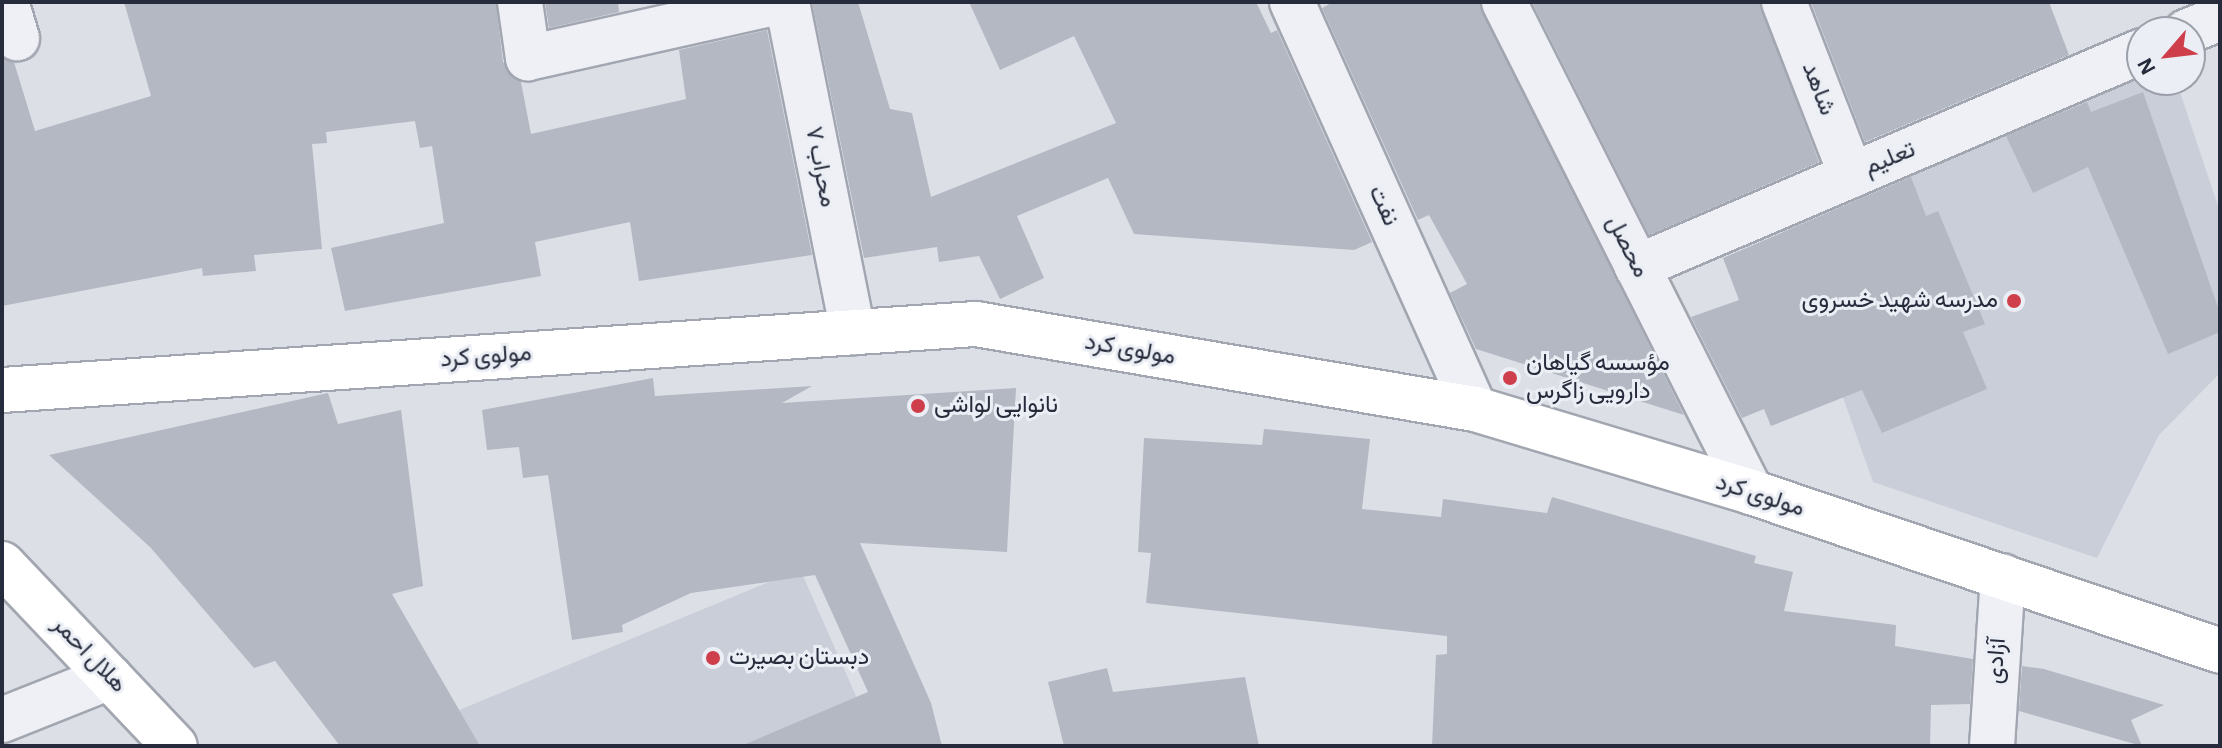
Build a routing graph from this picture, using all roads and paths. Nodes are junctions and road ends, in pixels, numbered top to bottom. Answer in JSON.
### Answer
{"nodes":[{"id":1,"x":520,"y":2,"type":"edge"},
{"id":2,"x":779,"y":2,"type":"edge"},
{"id":3,"x":787,"y":2,"type":"edge"},
{"id":4,"x":1292,"y":2,"type":"edge"},
{"id":5,"x":1504,"y":2,"type":"edge"},
{"id":6,"x":1784,"y":2,"type":"edge"},
{"id":7,"x":2126,"y":58,"type":"edge"},
{"id":8,"x":1851,"y":175,"type":"junction"},
{"id":9,"x":1637,"y":267,"type":"junction"},
{"id":10,"x":853,"y":332,"type":"junction"},
{"id":11,"x":2,"y":390,"type":"edge"},
{"id":12,"x":1475,"y":409,"type":"junction"},
{"id":13,"x":1751,"y":492,"type":"junction"},
{"id":14,"x":2,"y":564,"type":"edge"},
{"id":15,"x":2003,"y":576,"type":"junction"},
{"id":16,"x":2220,"y":651,"type":"edge"},
{"id":17,"x":110,"y":677,"type":"junction"},
{"id":18,"x":2,"y":720,"type":"edge"},
{"id":19,"x":175,"y":746,"type":"edge"},
{"id":20,"x":1992,"y":746,"type":"edge"}],
"edges":[{"from":1,"to":2,"type":"street"},
{"from":3,"to":10,"type":"street","name":"محراب ۷"},
{"from":4,"to":12,"type":"street","name":"نفت"},
{"from":5,"to":9,"type":"street","name":"محصل"},
{"from":6,"to":8,"type":"street","name":"شاهد"},
{"from":7,"to":8,"type":"street","name":"تعلیم"},
{"from":8,"to":9,"type":"street","name":"تعلیم"},
{"from":9,"to":13,"type":"street","name":"محصل"},
{"from":10,"to":11,"type":"main road","name":"مولوی کرد"},
{"from":10,"to":12,"type":"main road","name":"مولوی کرد"},
{"from":12,"to":13,"type":"main road","name":"مولوی کرد"},
{"from":13,"to":15,"type":"main road","name":"مولوی کرد"},
{"from":14,"to":17,"type":"main road","name":"هلال احمر"},
{"from":15,"to":16,"type":"main road","name":"مولوی کرد"},
{"from":15,"to":20,"type":"street","name":"آزادی"},
{"from":17,"to":18,"type":"street"},
{"from":17,"to":19,"type":"main road","name":"هلال احمر"}]}
